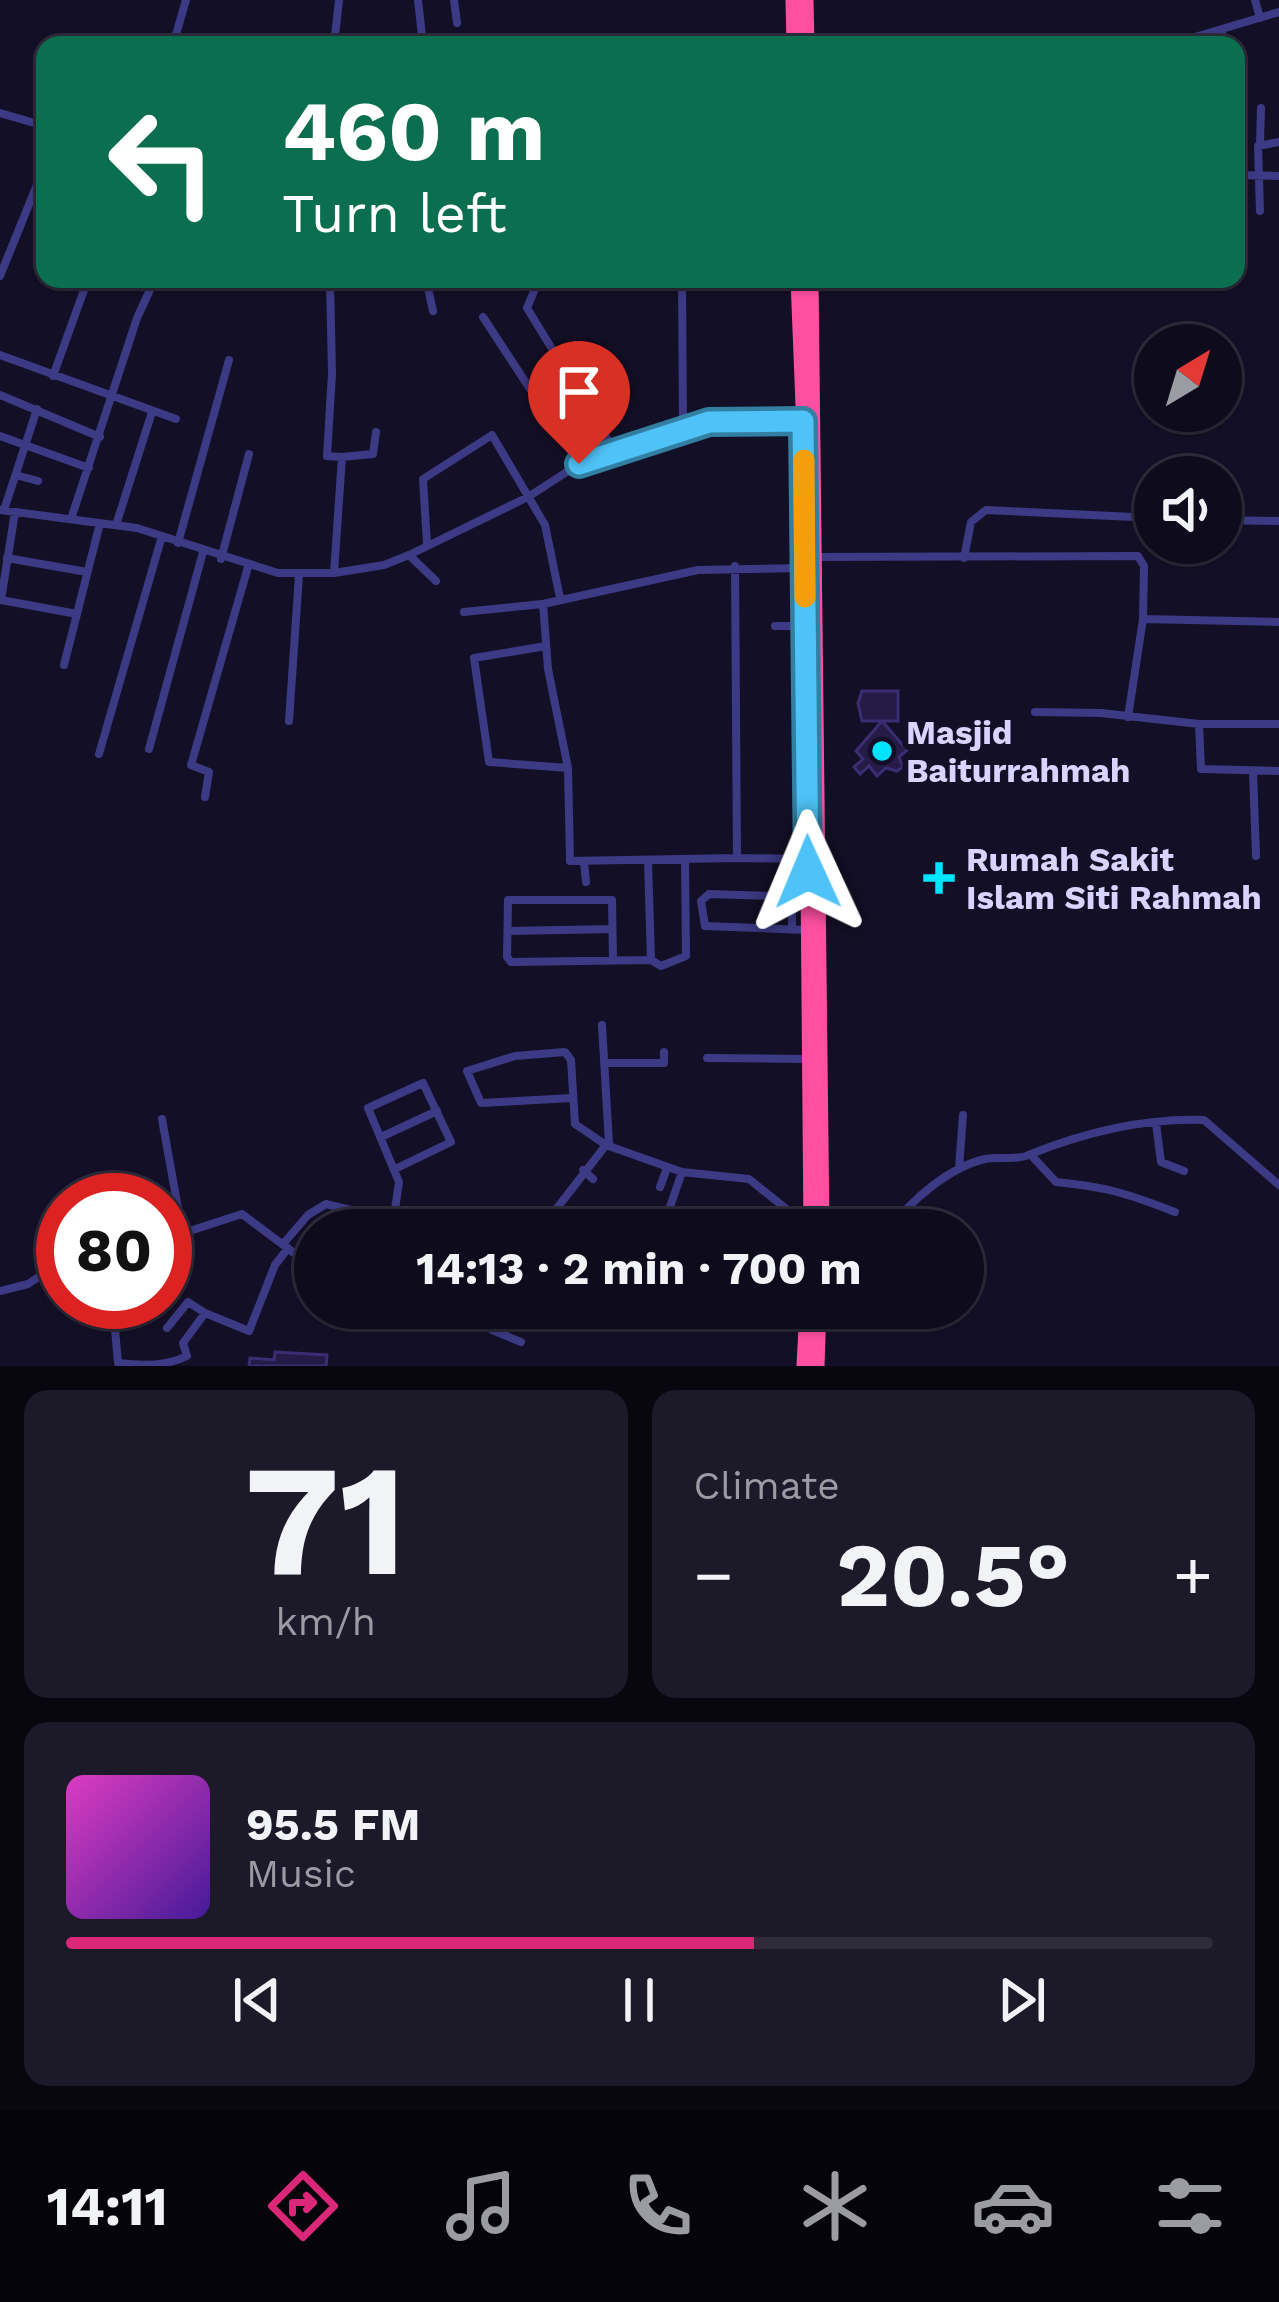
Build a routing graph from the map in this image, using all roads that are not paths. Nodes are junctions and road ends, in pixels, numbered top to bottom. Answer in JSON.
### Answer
{"nodes":[{"id":1,"x":186,"y":0,"type":"edge"},
{"id":2,"x":339,"y":0,"type":"edge"},
{"id":3,"x":418,"y":0,"type":"edge"},
{"id":4,"x":454,"y":0,"type":"edge"},
{"id":5,"x":794,"y":0,"type":"edge"},
{"id":6,"x":806,"y":0,"type":"edge"},
{"id":7,"x":1255,"y":0,"type":"edge"},
{"id":8,"x":1279,"y":12,"type":"edge"},
{"id":9,"x":1260,"y":18,"type":"junction"},
{"id":10,"x":457,"y":23,"type":"dead end"},
{"id":11,"x":1222,"y":31,"type":"junction"},
{"id":12,"x":176,"y":36,"type":"edge"},
{"id":13,"x":335,"y":36,"type":"edge"},
{"id":14,"x":422,"y":36,"type":"edge"},
{"id":15,"x":794,"y":36,"type":"edge"},
{"id":16,"x":807,"y":36,"type":"edge"},
{"id":17,"x":1203,"y":36,"type":"edge"},
{"id":18,"x":1222,"y":36,"type":"edge"},
{"id":19,"x":1262,"y":107,"type":"dead end"},
{"id":20,"x":0,"y":113,"type":"edge"},
{"id":21,"x":36,"y":123,"type":"edge"},
{"id":22,"x":1279,"y":142,"type":"edge"},
{"id":23,"x":1260,"y":144,"type":"junction"},
{"id":24,"x":1245,"y":175,"type":"edge"},
{"id":25,"x":1258,"y":176,"type":"junction"},
{"id":26,"x":1279,"y":176,"type":"edge"},
{"id":27,"x":36,"y":187,"type":"edge"},
{"id":28,"x":1260,"y":211,"type":"dead end"},
{"id":29,"x":0,"y":276,"type":"edge"},
{"id":30,"x":85,"y":288,"type":"edge"},
{"id":31,"x":151,"y":288,"type":"edge"},
{"id":32,"x":330,"y":288,"type":"edge"},
{"id":33,"x":428,"y":288,"type":"edge"},
{"id":34,"x":535,"y":288,"type":"edge"},
{"id":35,"x":682,"y":288,"type":"edge"},
{"id":36,"x":798,"y":288,"type":"edge"},
{"id":37,"x":811,"y":288,"type":"edge"},
{"id":38,"x":433,"y":311,"type":"dead end"},
{"id":39,"x":483,"y":317,"type":"dead end"},
{"id":40,"x":0,"y":355,"type":"edge"},
{"id":41,"x":229,"y":360,"type":"dead end"},
{"id":42,"x":52,"y":376,"type":"junction"},
{"id":43,"x":0,"y":395,"type":"edge"},
{"id":44,"x":113,"y":400,"type":"junction"},
{"id":45,"x":37,"y":409,"type":"junction"},
{"id":46,"x":152,"y":411,"type":"junction"},
{"id":47,"x":176,"y":419,"type":"dead end"},
{"id":48,"x":803,"y":421,"type":"junction"},
{"id":49,"x":683,"y":427,"type":"junction"},
{"id":50,"x":376,"y":431,"type":"dead end"},
{"id":51,"x":0,"y":436,"type":"edge"},
{"id":52,"x":100,"y":437,"type":"junction"},
{"id":53,"x":26,"y":446,"type":"junction"},
{"id":54,"x":614,"y":450,"type":"junction"},
{"id":55,"x":249,"y":454,"type":"dead end"},
{"id":56,"x":342,"y":457,"type":"junction"},
{"id":57,"x":579,"y":464,"type":"junction"},
{"id":58,"x":89,"y":468,"type":"junction"},
{"id":59,"x":16,"y":475,"type":"junction"},
{"id":60,"x":38,"y":481,"type":"dead end"},
{"id":61,"x":528,"y":497,"type":"junction"},
{"id":62,"x":6,"y":511,"type":"edge"},
{"id":63,"x":1134,"y":517,"type":"edge"},
{"id":64,"x":71,"y":519,"type":"junction"},
{"id":65,"x":1242,"y":520,"type":"edge"},
{"id":66,"x":1279,"y":521,"type":"edge"},
{"id":67,"x":100,"y":523,"type":"junction"},
{"id":68,"x":116,"y":525,"type":"junction"},
{"id":69,"x":162,"y":536,"type":"junction"},
{"id":70,"x":178,"y":543,"type":"junction"},
{"id":71,"x":428,"y":544,"type":"junction"},
{"id":72,"x":202,"y":552,"type":"junction"},
{"id":73,"x":409,"y":555,"type":"junction"},
{"id":74,"x":7,"y":558,"type":"junction"},
{"id":75,"x":964,"y":558,"type":"junction"},
{"id":76,"x":221,"y":559,"type":"junction"},
{"id":77,"x":811,"y":563,"type":"junction"},
{"id":78,"x":735,"y":566,"type":"junction"},
{"id":79,"x":248,"y":567,"type":"junction"},
{"id":80,"x":87,"y":572,"type":"junction"},
{"id":81,"x":334,"y":572,"type":"junction"},
{"id":82,"x":298,"y":575,"type":"junction"},
{"id":83,"x":436,"y":581,"type":"dead end"},
{"id":84,"x":560,"y":598,"type":"junction"},
{"id":85,"x":543,"y":604,"type":"junction"},
{"id":86,"x":464,"y":613,"type":"dead end"},
{"id":87,"x":77,"y":614,"type":"junction"},
{"id":88,"x":1143,"y":619,"type":"junction"},
{"id":89,"x":1279,"y":622,"type":"edge"},
{"id":90,"x":775,"y":626,"type":"dead end"},
{"id":91,"x":806,"y":626,"type":"junction"},
{"id":92,"x":546,"y":646,"type":"junction"},
{"id":93,"x":811,"y":659,"type":"junction"},
{"id":94,"x":64,"y":665,"type":"dead end"},
{"id":95,"x":1036,"y":712,"type":"dead end"},
{"id":96,"x":1128,"y":717,"type":"junction"},
{"id":97,"x":289,"y":721,"type":"dead end"},
{"id":98,"x":1199,"y":724,"type":"junction"},
{"id":99,"x":1279,"y":724,"type":"edge"},
{"id":100,"x":149,"y":749,"type":"dead end"},
{"id":101,"x":99,"y":754,"type":"dead end"},
{"id":102,"x":568,"y":768,"type":"junction"},
{"id":103,"x":1253,"y":771,"type":"junction"},
{"id":104,"x":1279,"y":771,"type":"edge"},
{"id":105,"x":205,"y":797,"type":"dead end"},
{"id":106,"x":1256,"y":856,"type":"dead end"},
{"id":107,"x":737,"y":858,"type":"junction"},
{"id":108,"x":808,"y":859,"type":"junction"},
{"id":109,"x":685,"y":860,"type":"junction"},
{"id":110,"x":648,"y":861,"type":"junction"},
{"id":111,"x":584,"y":862,"type":"junction"},
{"id":112,"x":586,"y":882,"type":"dead end"},
{"id":113,"x":800,"y":897,"type":"junction"},
{"id":114,"x":613,"y":929,"type":"junction"},
{"id":115,"x":800,"y":930,"type":"junction"},
{"id":116,"x":508,"y":931,"type":"junction"},
{"id":117,"x":613,"y":960,"type":"junction"},
{"id":118,"x":651,"y":960,"type":"junction"},
{"id":119,"x":602,"y":1025,"type":"dead end"},
{"id":120,"x":664,"y":1052,"type":"dead end"},
{"id":121,"x":707,"y":1058,"type":"dead end"},
{"id":122,"x":809,"y":1059,"type":"junction"},
{"id":123,"x":604,"y":1063,"type":"junction"},
{"id":124,"x":572,"y":1098,"type":"junction"},
{"id":125,"x":437,"y":1112,"type":"junction"},
{"id":126,"x":964,"y":1114,"type":"dead end"},
{"id":127,"x":162,"y":1119,"type":"dead end"},
{"id":128,"x":1156,"y":1123,"type":"junction"},
{"id":129,"x":381,"y":1136,"type":"junction"},
{"id":130,"x":607,"y":1146,"type":"junction"},
{"id":131,"x":1031,"y":1155,"type":"junction"},
{"id":132,"x":816,"y":1160,"type":"junction"},
{"id":133,"x":667,"y":1168,"type":"junction"},
{"id":134,"x":959,"y":1168,"type":"junction"},
{"id":135,"x":395,"y":1169,"type":"junction"},
{"id":136,"x":583,"y":1171,"type":"junction"},
{"id":137,"x":1184,"y":1171,"type":"dead end"},
{"id":138,"x":682,"y":1172,"type":"junction"},
{"id":139,"x":170,"y":1173,"type":"edge"},
{"id":140,"x":593,"y":1179,"type":"dead end"},
{"id":141,"x":1279,"y":1184,"type":"edge"},
{"id":142,"x":660,"y":1187,"type":"dead end"},
{"id":143,"x":318,"y":1209,"type":"edge"},
{"id":144,"x":346,"y":1209,"type":"edge"},
{"id":145,"x":395,"y":1209,"type":"edge"},
{"id":146,"x":555,"y":1209,"type":"edge"},
{"id":147,"x":669,"y":1209,"type":"edge"},
{"id":148,"x":786,"y":1209,"type":"edge"},
{"id":149,"x":812,"y":1209,"type":"edge"},
{"id":150,"x":820,"y":1209,"type":"edge"},
{"id":151,"x":908,"y":1209,"type":"edge"},
{"id":152,"x":1175,"y":1212,"type":"dead end"},
{"id":153,"x":192,"y":1233,"type":"edge"},
{"id":154,"x":294,"y":1235,"type":"edge"},
{"id":155,"x":286,"y":1246,"type":"junction"},
{"id":156,"x":294,"y":1250,"type":"edge"},
{"id":157,"x":36,"y":1279,"type":"edge"},
{"id":158,"x":0,"y":1291,"type":"edge"},
{"id":159,"x":192,"y":1305,"type":"edge"},
{"id":160,"x":205,"y":1313,"type":"junction"},
{"id":161,"x":115,"y":1329,"type":"edge"},
{"id":162,"x":492,"y":1329,"type":"edge"},
{"id":163,"x":806,"y":1329,"type":"edge"},
{"id":164,"x":818,"y":1329,"type":"edge"},
{"id":165,"x":521,"y":1342,"type":"dead end"},
{"id":166,"x":804,"y":1366,"type":"edge"},
{"id":167,"x":817,"y":1366,"type":"edge"}],
"edges":[{"from":1,"to":12,"type":"street"},
{"from":2,"to":13,"type":"street"},
{"from":3,"to":14,"type":"street"},
{"from":4,"to":10,"type":"street"},
{"from":5,"to":15,"type":"highway"},
{"from":6,"to":16,"type":"highway"},
{"from":7,"to":9,"type":"street"},
{"from":8,"to":9,"type":"street"},
{"from":9,"to":11,"type":"street"},
{"from":11,"to":17,"type":"street"},
{"from":11,"to":18,"type":"street"},
{"from":19,"to":23,"type":"street"},
{"from":20,"to":21,"type":"street"},
{"from":22,"to":23,"type":"street"},
{"from":23,"to":25,"type":"street"},
{"from":24,"to":25,"type":"street"},
{"from":25,"to":26,"type":"street"},
{"from":25,"to":28,"type":"street"},
{"from":27,"to":29,"type":"street"},
{"from":30,"to":42,"type":"street"},
{"from":31,"to":44,"type":"street"},
{"from":32,"to":56,"type":"street"},
{"from":33,"to":38,"type":"street"},
{"from":34,"to":54,"type":"street"},
{"from":35,"to":49,"type":"street"},
{"from":36,"to":48,"type":"highway"},
{"from":37,"to":77,"type":"highway"},
{"from":39,"to":57,"type":"street"},
{"from":40,"to":42,"type":"street"},
{"from":41,"to":70,"type":"street"},
{"from":42,"to":44,"type":"street"},
{"from":43,"to":45,"type":"street"},
{"from":44,"to":46,"type":"street"},
{"from":44,"to":52,"type":"street"},
{"from":45,"to":52,"type":"street"},
{"from":45,"to":53,"type":"street"},
{"from":46,"to":47,"type":"street"},
{"from":46,"to":68,"type":"street"},
{"from":48,"to":49,"type":"street"},
{"from":48,"to":77,"type":"highway"},
{"from":49,"to":54,"type":"street"},
{"from":50,"to":56,"type":"street"},
{"from":51,"to":53,"type":"street"},
{"from":52,"to":58,"type":"street"},
{"from":53,"to":58,"type":"street"},
{"from":53,"to":59,"type":"street"},
{"from":54,"to":57,"type":"street"},
{"from":55,"to":76,"type":"street"},
{"from":56,"to":81,"type":"street"},
{"from":57,"to":61,"type":"street"},
{"from":58,"to":64,"type":"street"},
{"from":59,"to":60,"type":"street"},
{"from":59,"to":62,"type":"street"},
{"from":61,"to":71,"type":"street"},
{"from":61,"to":71,"type":"street"},
{"from":61,"to":84,"type":"street"},
{"from":62,"to":64,"type":"street"},
{"from":62,"to":74,"type":"street"},
{"from":63,"to":75,"type":"street"},
{"from":64,"to":67,"type":"street"},
{"from":65,"to":66,"type":"street"},
{"from":67,"to":68,"type":"street"},
{"from":67,"to":80,"type":"street"},
{"from":68,"to":69,"type":"street"},
{"from":69,"to":70,"type":"street"},
{"from":69,"to":101,"type":"street"},
{"from":70,"to":72,"type":"street"},
{"from":71,"to":73,"type":"street"},
{"from":72,"to":76,"type":"street"},
{"from":72,"to":100,"type":"street"},
{"from":73,"to":81,"type":"street"},
{"from":73,"to":83,"type":"street"},
{"from":74,"to":80,"type":"street"},
{"from":74,"to":87,"type":"street"},
{"from":75,"to":77,"type":"street"},
{"from":75,"to":88,"type":"street"},
{"from":76,"to":79,"type":"street"},
{"from":77,"to":78,"type":"street"},
{"from":77,"to":91,"type":"highway"},
{"from":77,"to":93,"type":"highway"},
{"from":78,"to":84,"type":"street"},
{"from":78,"to":107,"type":"street"},
{"from":79,"to":82,"type":"street"},
{"from":79,"to":105,"type":"street"},
{"from":80,"to":87,"type":"street"},
{"from":81,"to":82,"type":"street"},
{"from":82,"to":97,"type":"street"},
{"from":84,"to":85,"type":"street"},
{"from":85,"to":86,"type":"street"},
{"from":85,"to":92,"type":"street"},
{"from":87,"to":94,"type":"street"},
{"from":88,"to":89,"type":"street"},
{"from":88,"to":96,"type":"street"},
{"from":90,"to":91,"type":"street"},
{"from":91,"to":93,"type":"highway"},
{"from":92,"to":102,"type":"street"},
{"from":92,"to":102,"type":"street"},
{"from":93,"to":108,"type":"highway"},
{"from":93,"to":132,"type":"highway"},
{"from":95,"to":96,"type":"street"},
{"from":96,"to":98,"type":"street"},
{"from":98,"to":99,"type":"street"},
{"from":98,"to":103,"type":"street"},
{"from":102,"to":111,"type":"street"},
{"from":103,"to":104,"type":"street"},
{"from":103,"to":106,"type":"street"},
{"from":107,"to":108,"type":"street"},
{"from":107,"to":109,"type":"street"},
{"from":108,"to":113,"type":"highway"},
{"from":109,"to":110,"type":"street"},
{"from":109,"to":118,"type":"street"},
{"from":110,"to":111,"type":"street"},
{"from":110,"to":118,"type":"street"},
{"from":111,"to":112,"type":"street"},
{"from":113,"to":115,"type":"highway"},
{"from":113,"to":115,"type":"street"},
{"from":114,"to":116,"type":"street"},
{"from":114,"to":116,"type":"street"},
{"from":114,"to":117,"type":"street"},
{"from":115,"to":122,"type":"highway"},
{"from":116,"to":117,"type":"street"},
{"from":117,"to":118,"type":"street"},
{"from":119,"to":123,"type":"street"},
{"from":120,"to":123,"type":"street"},
{"from":121,"to":122,"type":"street"},
{"from":122,"to":132,"type":"highway"},
{"from":123,"to":130,"type":"street"},
{"from":124,"to":124,"type":"street"},
{"from":124,"to":130,"type":"street"},
{"from":125,"to":129,"type":"street"},
{"from":125,"to":129,"type":"street"},
{"from":125,"to":135,"type":"street"},
{"from":126,"to":134,"type":"street"},
{"from":127,"to":139,"type":"street"},
{"from":128,"to":131,"type":"street"},
{"from":128,"to":137,"type":"street"},
{"from":128,"to":141,"type":"street"},
{"from":129,"to":135,"type":"street"},
{"from":130,"to":133,"type":"street"},
{"from":130,"to":136,"type":"street"},
{"from":131,"to":134,"type":"street"},
{"from":131,"to":152,"type":"street"},
{"from":132,"to":149,"type":"highway"},
{"from":132,"to":150,"type":"highway"},
{"from":133,"to":138,"type":"street"},
{"from":133,"to":142,"type":"street"},
{"from":134,"to":151,"type":"street"},
{"from":135,"to":145,"type":"street"},
{"from":136,"to":140,"type":"street"},
{"from":136,"to":146,"type":"street"},
{"from":138,"to":147,"type":"street"},
{"from":138,"to":148,"type":"street"},
{"from":143,"to":144,"type":"street"},
{"from":153,"to":155,"type":"street"},
{"from":154,"to":155,"type":"street"},
{"from":155,"to":156,"type":"street"},
{"from":155,"to":160,"type":"street"},
{"from":157,"to":158,"type":"street"},
{"from":159,"to":160,"type":"street"},
{"from":160,"to":161,"type":"street"},
{"from":162,"to":165,"type":"street"},
{"from":163,"to":166,"type":"highway"},
{"from":164,"to":167,"type":"highway"}]}
